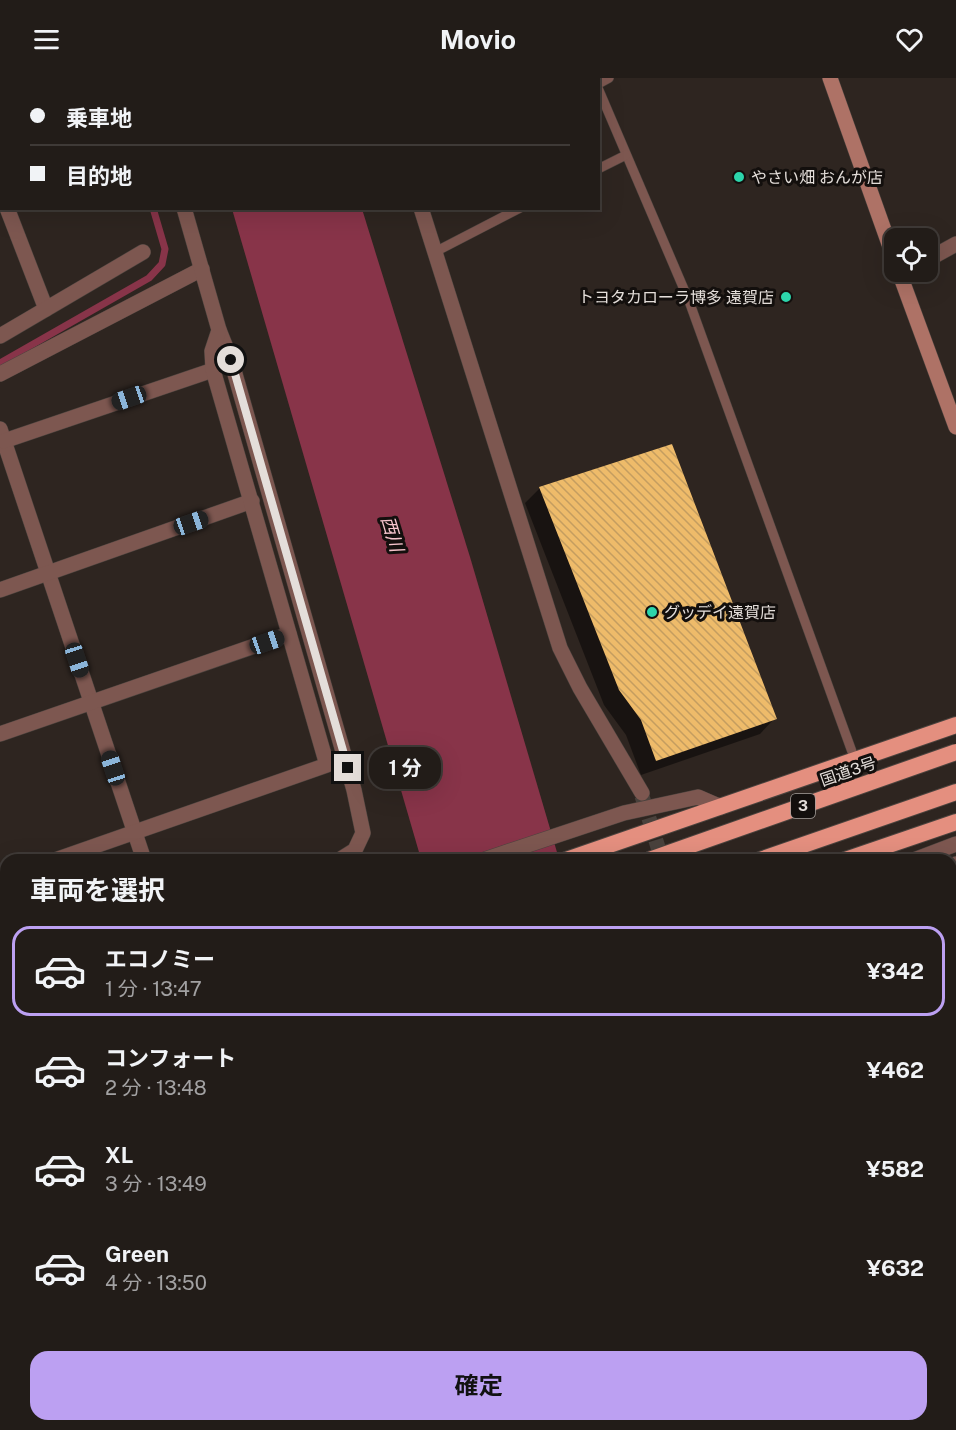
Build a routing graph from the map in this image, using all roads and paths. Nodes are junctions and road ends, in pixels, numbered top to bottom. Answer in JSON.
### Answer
{"nodes":[{"id":1,"x":830,"y":78,"type":"edge"},
{"id":2,"x":600,"y":91,"type":"edge"},
{"id":3,"x":626,"y":155,"type":"junction"},
{"id":4,"x":600,"y":168,"type":"edge"},
{"id":5,"x":7,"y":210,"type":"edge"},
{"id":6,"x":185,"y":210,"type":"edge"},
{"id":7,"x":422,"y":210,"type":"edge"},
{"id":8,"x":516,"y":210,"type":"edge"},
{"id":9,"x":884,"y":230,"type":"edge"},
{"id":10,"x":956,"y":244,"type":"edge"},
{"id":11,"x":143,"y":252,"type":"dead end"},
{"id":12,"x":433,"y":253,"type":"junction"},
{"id":13,"x":938,"y":254,"type":"edge"},
{"id":14,"x":202,"y":269,"type":"junction"},
{"id":15,"x":905,"y":282,"type":"edge"},
{"id":16,"x":46,"y":309,"type":"junction"},
{"id":17,"x":219,"y":330,"type":"junction"},
{"id":18,"x":0,"y":336,"type":"edge"},
{"id":19,"x":213,"y":370,"type":"junction"},
{"id":20,"x":0,"y":374,"type":"edge"},
{"id":21,"x":956,"y":427,"type":"edge"},
{"id":22,"x":2,"y":435,"type":"edge"},
{"id":23,"x":252,"y":501,"type":"junction"},
{"id":24,"x":48,"y":573,"type":"junction"},
{"id":25,"x":0,"y":590,"type":"edge"},
{"id":26,"x":289,"y":634,"type":"junction"},
{"id":27,"x":92,"y":703,"type":"junction"},
{"id":28,"x":956,"y":725,"type":"edge"},
{"id":29,"x":0,"y":735,"type":"edge"},
{"id":30,"x":956,"y":752,"type":"edge"},
{"id":31,"x":855,"y":760,"type":"junction"},
{"id":32,"x":956,"y":792,"type":"edge"},
{"id":33,"x":642,"y":793,"type":"tunnel mouth"},
{"id":34,"x":721,"y":807,"type":"junction"},
{"id":35,"x":956,"y":822,"type":"edge"},
{"id":36,"x":135,"y":832,"type":"junction"},
{"id":37,"x":956,"y":844,"type":"edge"},
{"id":38,"x":72,"y":854,"type":"edge"},
{"id":39,"x":142,"y":854,"type":"edge"},
{"id":40,"x":349,"y":854,"type":"edge"},
{"id":41,"x":501,"y":854,"type":"edge"},
{"id":42,"x":583,"y":854,"type":"edge"},
{"id":43,"x":666,"y":854,"type":"edge"},
{"id":44,"x":777,"y":854,"type":"edge"},
{"id":45,"x":863,"y":854,"type":"edge"},
{"id":46,"x":930,"y":854,"type":"edge"}],
"edges":[{"from":1,"to":9,"type":"main road"},
{"from":2,"to":3,"type":"lane"},
{"from":3,"to":4,"type":"lane"},
{"from":3,"to":31,"type":"lane"},
{"from":5,"to":16,"type":"street"},
{"from":6,"to":14,"type":"street"},
{"from":7,"to":12,"type":"street"},
{"from":8,"to":12,"type":"lane"},
{"from":10,"to":13,"type":"street"},
{"from":11,"to":16,"type":"street"},
{"from":12,"to":33,"type":"street"},
{"from":14,"to":17,"type":"street"},
{"from":14,"to":20,"type":"street"},
{"from":15,"to":21,"type":"main road"},
{"from":16,"to":18,"type":"street"},
{"from":17,"to":19,"type":"street"},
{"from":17,"to":40,"type":"street"},
{"from":19,"to":22,"type":"street"},
{"from":19,"to":23,"type":"street"},
{"from":22,"to":24,"type":"street"},
{"from":23,"to":24,"type":"street"},
{"from":23,"to":26,"type":"street"},
{"from":24,"to":25,"type":"street"},
{"from":24,"to":27,"type":"street"},
{"from":26,"to":27,"type":"street"},
{"from":26,"to":36,"type":"street"},
{"from":27,"to":29,"type":"street"},
{"from":27,"to":36,"type":"street"},
{"from":28,"to":31,"type":"highway"},
{"from":30,"to":43,"type":"highway","name":"国道3号","number":"3","bridge":true},
{"from":31,"to":34,"type":"highway"},
{"from":32,"to":44,"type":"highway","number":"3"},
{"from":34,"to":41,"type":"street"},
{"from":34,"to":42,"type":"highway"},
{"from":35,"to":45,"type":"highway"},
{"from":36,"to":38,"type":"street"},
{"from":36,"to":39,"type":"street"},
{"from":37,"to":46,"type":"street"}]}
